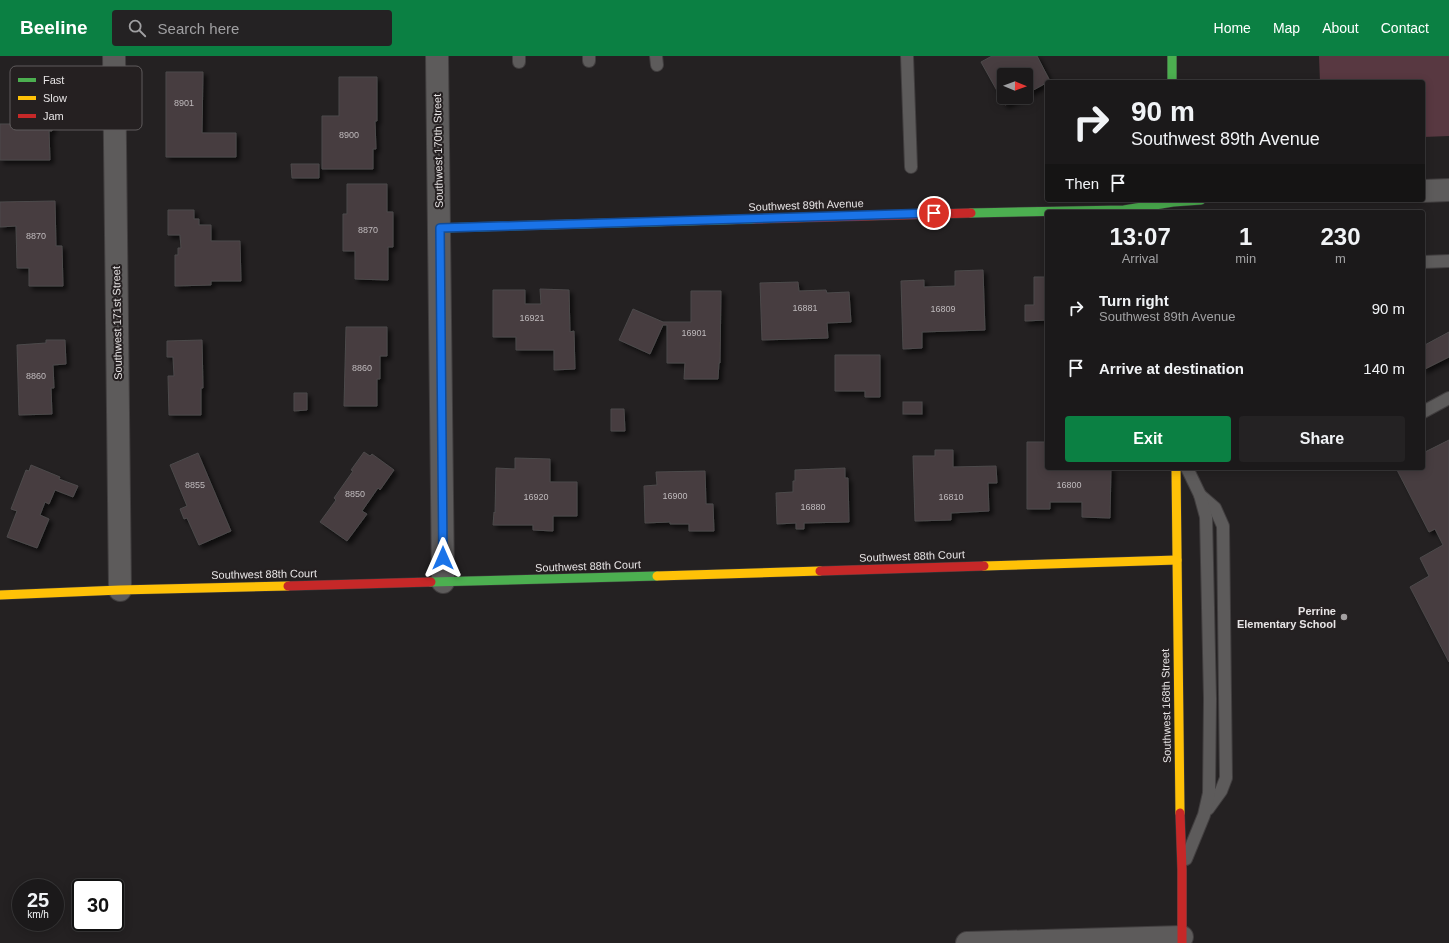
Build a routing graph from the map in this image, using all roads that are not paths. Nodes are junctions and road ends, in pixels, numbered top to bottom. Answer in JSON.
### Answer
{"nodes":[{"id":1,"x":114,"y":56,"type":"edge"},
{"id":2,"x":437,"y":56,"type":"edge"},
{"id":3,"x":907,"y":56,"type":"edge"},
{"id":4,"x":1172,"y":56,"type":"edge"},
{"id":5,"x":114,"y":66,"type":"edge"},
{"id":6,"x":1172,"y":80,"type":"edge"},
{"id":7,"x":115,"y":130,"type":"edge"},
{"id":8,"x":911,"y":167,"type":"dead end"},
{"id":9,"x":1449,"y":190,"type":"edge"},
{"id":10,"x":1425,"y":191,"type":"edge"},
{"id":11,"x":1168,"y":202,"type":"edge"},
{"id":12,"x":1124,"y":210,"type":"edge"},
{"id":13,"x":1045,"y":211,"type":"edge"},
{"id":14,"x":440,"y":228,"type":"junction"},
{"id":15,"x":1449,"y":261,"type":"edge"},
{"id":16,"x":1425,"y":262,"type":"edge"},
{"id":17,"x":1449,"y":398,"type":"edge"},
{"id":18,"x":1425,"y":411,"type":"edge"},
{"id":19,"x":1176,"y":470,"type":"edge"},
{"id":20,"x":1188,"y":470,"type":"edge"},
{"id":21,"x":1200,"y":495,"type":"junction"},
{"id":22,"x":1176,"y":560,"type":"junction"},
{"id":23,"x":443,"y":582,"type":"junction"},
{"id":24,"x":120,"y":590,"type":"junction"},
{"id":25,"x":0,"y":595,"type":"edge"},
{"id":26,"x":1204,"y":815,"type":"junction"},
{"id":27,"x":1182,"y":870,"type":"junction"},
{"id":28,"x":1182,"y":940,"type":"edge"},
{"id":29,"x":967,"y":943,"type":"edge"}],
"edges":[{"from":1,"to":5,"type":"street","name":"Southwest 171st Street"},
{"from":2,"to":14,"type":"street","name":"Southwest 170th Street"},
{"from":3,"to":8,"type":"lane"},
{"from":4,"to":6,"type":"street"},
{"from":7,"to":24,"type":"street","name":"Southwest 171st Street"},
{"from":9,"to":10,"type":"street"},
{"from":11,"to":12,"type":"street","name":"Southwest 89th Avenue"},
{"from":13,"to":14,"type":"street","name":"Southwest 89th Avenue"},
{"from":14,"to":23,"type":"street","name":"Southwest 170th Street"},
{"from":15,"to":16,"type":"lane"},
{"from":17,"to":18,"type":"lane"},
{"from":19,"to":22,"type":"street","name":"Southwest 168th Street"},
{"from":20,"to":21,"type":"lane"},
{"from":21,"to":26,"type":"lane"},
{"from":21,"to":26,"type":"lane"},
{"from":22,"to":23,"type":"street","name":"Southwest 88th Court"},
{"from":22,"to":27,"type":"street","name":"Southwest 168th Street"},
{"from":23,"to":24,"type":"street","name":"Southwest 88th Court"},
{"from":24,"to":25,"type":"street","name":"Southwest 88th Court"},
{"from":26,"to":27,"type":"lane"},
{"from":27,"to":28,"type":"street","name":"Southwest 168th Street"},
{"from":28,"to":29,"type":"street"}]}
